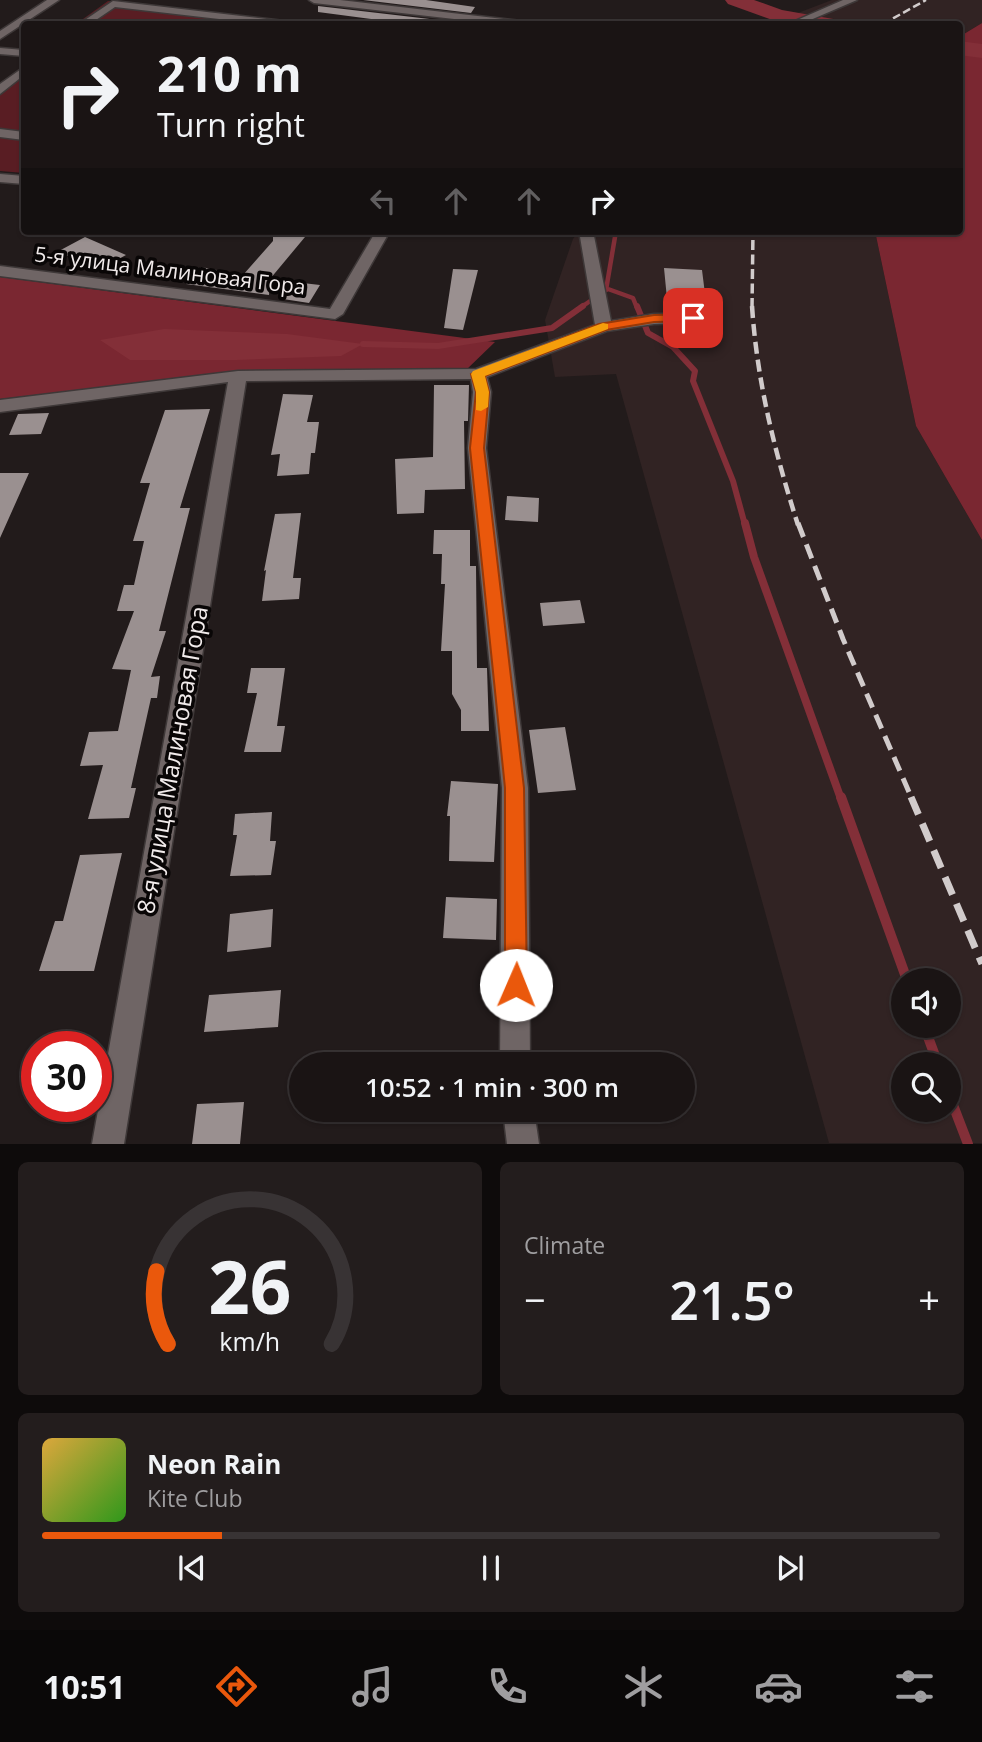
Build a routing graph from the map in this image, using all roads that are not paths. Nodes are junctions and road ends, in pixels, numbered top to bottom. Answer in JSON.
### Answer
{"nodes":[{"id":1,"x":54,"y":0,"type":"edge"},
{"id":2,"x":314,"y":0,"type":"edge"},
{"id":3,"x":852,"y":0,"type":"edge"},
{"id":4,"x":22,"y":21,"type":"edge"},
{"id":5,"x":88,"y":21,"type":"edge"},
{"id":6,"x":258,"y":21,"type":"edge"},
{"id":7,"x":495,"y":21,"type":"edge"},
{"id":8,"x":802,"y":21,"type":"edge"},
{"id":9,"x":21,"y":22,"type":"edge"},
{"id":10,"x":0,"y":36,"type":"edge"},
{"id":11,"x":0,"y":51,"type":"edge"},
{"id":12,"x":21,"y":54,"type":"edge"},
{"id":13,"x":21,"y":72,"type":"edge"},
{"id":14,"x":0,"y":90,"type":"edge"},
{"id":15,"x":0,"y":133,"type":"edge"},
{"id":16,"x":21,"y":136,"type":"edge"},
{"id":17,"x":0,"y":178,"type":"edge"},
{"id":18,"x":21,"y":180,"type":"edge"},
{"id":19,"x":381,"y":235,"type":"edge"},
{"id":20,"x":587,"y":235,"type":"edge"},
{"id":21,"x":0,"y":271,"type":"edge"},
{"id":22,"x":712,"y":318,"type":"dead end"},
{"id":23,"x":604,"y":327,"type":"junction"},
{"id":24,"x":478,"y":374,"type":"junction"},
{"id":25,"x":238,"y":376,"type":"junction"},
{"id":26,"x":0,"y":406,"type":"edge"},
{"id":27,"x":515,"y":1052,"type":"edge"},
{"id":28,"x":520,"y":1122,"type":"edge"},
{"id":29,"x":108,"y":1143,"type":"edge"},
{"id":30,"x":523,"y":1143,"type":"edge"}],
"edges":[{"from":1,"to":4,"type":"street"},
{"from":2,"to":7,"type":"street"},
{"from":3,"to":8,"type":"street"},
{"from":5,"to":6,"type":"street"},
{"from":9,"to":10,"type":"street"},
{"from":11,"to":12,"type":"street"},
{"from":13,"to":14,"type":"street"},
{"from":15,"to":16,"type":"street"},
{"from":17,"to":18,"type":"street"},
{"from":19,"to":21,"type":"street","name":"5-я улица Малиновая Гора"},
{"from":20,"to":23,"type":"street"},
{"from":22,"to":23,"type":"street"},
{"from":23,"to":24,"type":"street"},
{"from":24,"to":25,"type":"street"},
{"from":24,"to":27,"type":"street"},
{"from":25,"to":26,"type":"street"},
{"from":25,"to":29,"type":"street","name":"8-я улица Малиновая Гора"},
{"from":28,"to":30,"type":"street"}]}
